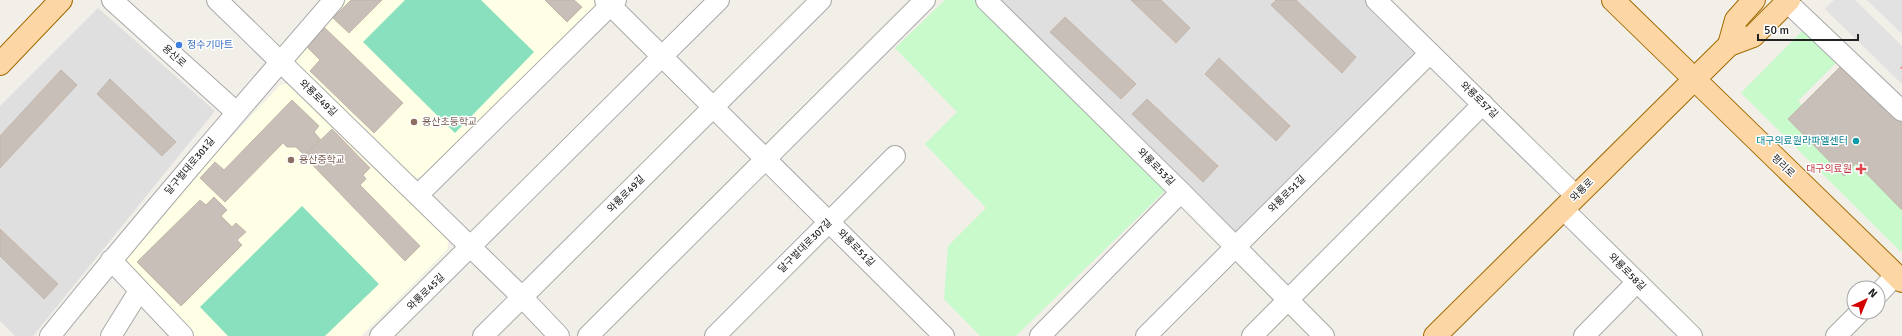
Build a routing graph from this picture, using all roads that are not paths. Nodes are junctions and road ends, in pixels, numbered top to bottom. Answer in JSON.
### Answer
{"nodes":[{"id":1,"x":61,"y":0,"type":"edge"},
{"id":2,"x":112,"y":0,"type":"edge"},
{"id":3,"x":217,"y":0,"type":"edge"},
{"id":4,"x":334,"y":0,"type":"edge"},
{"id":5,"x":719,"y":0,"type":"edge"},
{"id":6,"x":821,"y":0,"type":"edge"},
{"id":7,"x":925,"y":0,"type":"edge"},
{"id":8,"x":986,"y":0,"type":"edge"},
{"id":9,"x":1613,"y":0,"type":"edge"},
{"id":10,"x":1754,"y":0,"type":"edge"},
{"id":11,"x":1380,"y":1,"type":"edge"},
{"id":12,"x":1787,"y":1,"type":"edge"},
{"id":13,"x":611,"y":2,"type":"edge"},
{"id":14,"x":1729,"y":45,"type":"junction"},
{"id":15,"x":1430,"y":53,"type":"junction"},
{"id":16,"x":662,"y":57,"type":"junction"},
{"id":17,"x":281,"y":62,"type":"junction"},
{"id":18,"x":0,"y":64,"type":"edge"},
{"id":19,"x":1694,"y":79,"type":"junction"},
{"id":20,"x":1484,"y":104,"type":"junction"},
{"id":21,"x":713,"y":108,"type":"junction"},
{"id":22,"x":1902,"y":111,"type":"edge"},
{"id":23,"x":236,"y":112,"type":"junction"},
{"id":24,"x":895,"y":156,"type":"dead end"},
{"id":25,"x":765,"y":160,"type":"junction"},
{"id":26,"x":1181,"y":192,"type":"junction"},
{"id":27,"x":418,"y":195,"type":"junction"},
{"id":28,"x":1570,"y":202,"type":"junction"},
{"id":29,"x":830,"y":222,"type":"junction"},
{"id":30,"x":1234,"y":246,"type":"junction"},
{"id":31,"x":471,"y":248,"type":"junction"},
{"id":32,"x":111,"y":260,"type":"junction"},
{"id":33,"x":1899,"y":278,"type":"edge"},
{"id":34,"x":1637,"y":282,"type":"junction"},
{"id":35,"x":1886,"y":288,"type":"edge"},
{"id":36,"x":139,"y":291,"type":"junction"},
{"id":37,"x":522,"y":297,"type":"junction"},
{"id":38,"x":1288,"y":300,"type":"junction"},
{"id":39,"x":1852,"y":320,"type":"edge"},
{"id":40,"x":50,"y":336,"type":"edge"},
{"id":41,"x":111,"y":336,"type":"edge"},
{"id":42,"x":183,"y":336,"type":"edge"},
{"id":43,"x":380,"y":336,"type":"edge"},
{"id":44,"x":483,"y":336,"type":"edge"},
{"id":45,"x":559,"y":336,"type":"edge"},
{"id":46,"x":588,"y":336,"type":"edge"},
{"id":47,"x":714,"y":336,"type":"edge"},
{"id":48,"x":944,"y":336,"type":"edge"},
{"id":49,"x":1040,"y":336,"type":"edge"},
{"id":50,"x":1146,"y":336,"type":"edge"},
{"id":51,"x":1252,"y":336,"type":"edge"},
{"id":52,"x":1324,"y":336,"type":"edge"},
{"id":53,"x":1435,"y":336,"type":"edge"},
{"id":54,"x":1584,"y":336,"type":"edge"},
{"id":55,"x":1692,"y":336,"type":"edge"},
{"id":56,"x":1836,"y":336,"type":"edge"}],
"edges":[{"from":1,"to":18,"type":"main road"},
{"from":2,"to":23,"type":"street","name":"용산로"},
{"from":3,"to":17,"type":"street","name":"와룡로49길"},
{"from":4,"to":17,"type":"street","name":"달구벌대로301길"},
{"from":5,"to":16,"type":"street"},
{"from":6,"to":21,"type":"street"},
{"from":7,"to":25,"type":"street"},
{"from":8,"to":26,"type":"street","name":"와룡로53길"},
{"from":9,"to":19,"type":"main road","name":"평리로"},
{"from":10,"to":14,"type":"main road"},
{"from":11,"to":15,"type":"street","name":"와룡로57길"},
{"from":12,"to":14,"type":"main road","name":"와룡로"},
{"from":12,"to":22,"type":"street"},
{"from":13,"to":16,"type":"street","name":"와룡로51길"},
{"from":13,"to":27,"type":"street"},
{"from":14,"to":19,"type":"main road","name":"와룡로"},
{"from":15,"to":20,"type":"street","name":"와룡로57길"},
{"from":15,"to":30,"type":"street","name":"와룡로51길"},
{"from":16,"to":21,"type":"street","name":"와룡로51길"},
{"from":16,"to":31,"type":"street"},
{"from":17,"to":23,"type":"street","name":"달구벌대로301길"},
{"from":17,"to":27,"type":"street","name":"와룡로49길"},
{"from":19,"to":28,"type":"main road","name":"와룡로"},
{"from":19,"to":33,"type":"main road","name":"평리로"},
{"from":20,"to":28,"type":"street","name":"와룡로57길"},
{"from":20,"to":38,"type":"street"},
{"from":21,"to":25,"type":"street","name":"와룡로51길"},
{"from":21,"to":37,"type":"street","name":"와룡로49길"},
{"from":23,"to":32,"type":"street","name":"달구벌대로301길"},
{"from":24,"to":29,"type":"street","name":"달구벌대로307길"},
{"from":25,"to":29,"type":"street","name":"와룡로51길"},
{"from":25,"to":46,"type":"street"},
{"from":26,"to":30,"type":"street","name":"와룡로53길"},
{"from":26,"to":49,"type":"street"},
{"from":27,"to":31,"type":"street","name":"와룡로49길"},
{"from":28,"to":34,"type":"street","name":"와룡로58길"},
{"from":28,"to":53,"type":"main road","name":"와룡로"},
{"from":29,"to":47,"type":"street","name":"달구벌대로307길"},
{"from":29,"to":48,"type":"street","name":"와룡로51길"},
{"from":30,"to":38,"type":"street","name":"와룡로53길"},
{"from":30,"to":50,"type":"street","name":"와룡로51길"},
{"from":31,"to":37,"type":"street","name":"와룡로49길"},
{"from":31,"to":43,"type":"street","name":"와룡로45길"},
{"from":32,"to":36,"type":"street"},
{"from":32,"to":40,"type":"street","name":"달구벌대로301길"},
{"from":33,"to":35,"type":"street"},
{"from":34,"to":54,"type":"street"},
{"from":34,"to":55,"type":"street","name":"와룡로58길"},
{"from":36,"to":41,"type":"street"},
{"from":36,"to":42,"type":"street"},
{"from":37,"to":44,"type":"street"},
{"from":37,"to":45,"type":"street","name":"와룡로49길"},
{"from":38,"to":51,"type":"street"},
{"from":38,"to":52,"type":"street","name":"와룡로53길"},
{"from":39,"to":56,"type":"street"}]}
